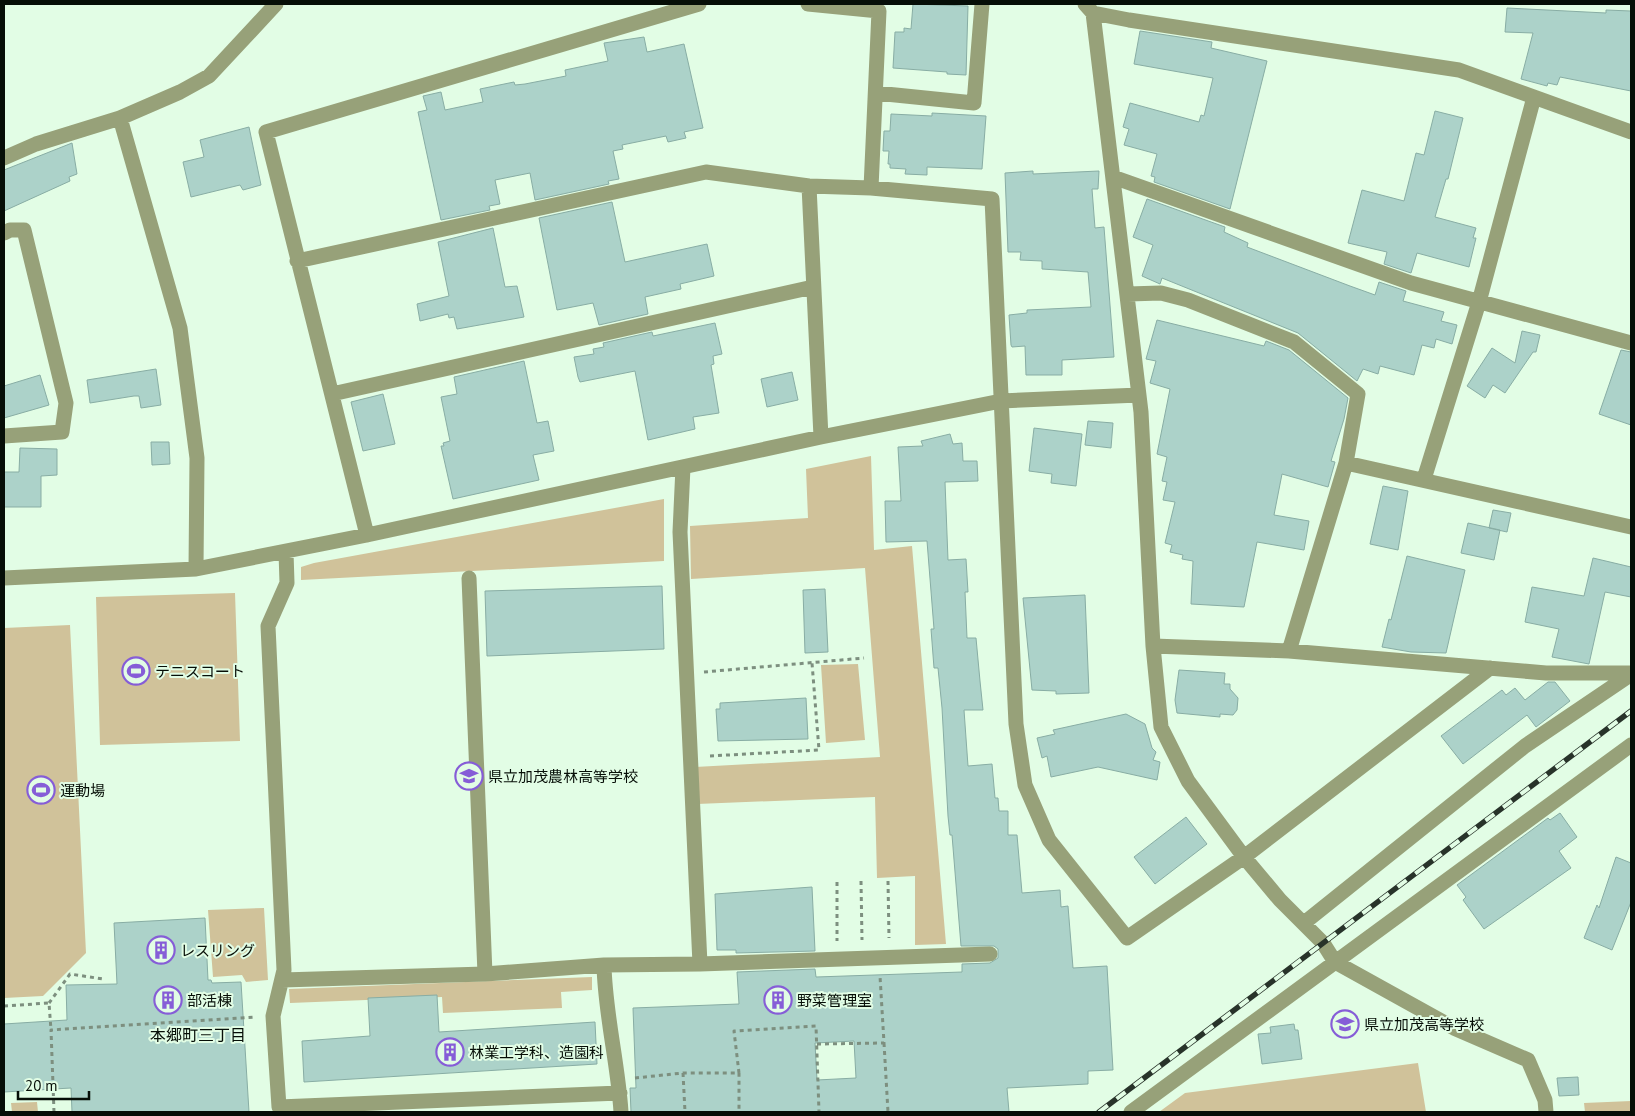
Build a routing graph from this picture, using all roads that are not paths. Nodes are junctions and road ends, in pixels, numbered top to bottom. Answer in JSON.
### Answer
{"nodes":[{"id":1,"x":276,"y":4,"type":"edge"},
{"id":2,"x":699,"y":4,"type":"edge"},
{"id":3,"x":808,"y":4,"type":"edge"},
{"id":4,"x":982,"y":4,"type":"edge"},
{"id":5,"x":1089,"y":8,"type":"edge"},
{"id":6,"x":876,"y":93,"type":"junction"},
{"id":7,"x":1534,"y":97,"type":"junction"},
{"id":8,"x":120,"y":118,"type":"junction"},
{"id":9,"x":1631,"y":132,"type":"edge"},
{"id":10,"x":4,"y":158,"type":"edge"},
{"id":11,"x":1113,"y":177,"type":"junction"},
{"id":12,"x":809,"y":186,"type":"junction"},
{"id":13,"x":871,"y":188,"type":"junction"},
{"id":14,"x":4,"y":233,"type":"edge"},
{"id":15,"x":297,"y":262,"type":"junction"},
{"id":16,"x":812,"y":287,"type":"junction"},
{"id":17,"x":1128,"y":294,"type":"junction"},
{"id":18,"x":1479,"y":302,"type":"junction"},
{"id":19,"x":1631,"y":343,"type":"edge"},
{"id":20,"x":332,"y":394,"type":"junction"},
{"id":21,"x":1139,"y":395,"type":"junction"},
{"id":22,"x":1001,"y":401,"type":"junction"},
{"id":23,"x":4,"y":436,"type":"edge"},
{"id":24,"x":820,"y":437,"type":"junction"},
{"id":25,"x":1346,"y":463,"type":"junction"},
{"id":26,"x":682,"y":468,"type":"junction"},
{"id":27,"x":1424,"y":479,"type":"junction"},
{"id":28,"x":1631,"y":527,"type":"edge"},
{"id":29,"x":367,"y":536,"type":"junction"},
{"id":30,"x":286,"y":552,"type":"junction"},
{"id":31,"x":196,"y":569,"type":"junction"},
{"id":32,"x":4,"y":578,"type":"edge"},
{"id":33,"x":469,"y":578,"type":"dead end"},
{"id":34,"x":1153,"y":646,"type":"junction"},
{"id":35,"x":1288,"y":651,"type":"junction"},
{"id":36,"x":1490,"y":668,"type":"junction"},
{"id":37,"x":1630,"y":674,"type":"edge"},
{"id":38,"x":1631,"y":745,"type":"edge"},
{"id":39,"x":1244,"y":857,"type":"junction"},
{"id":40,"x":1304,"y":923,"type":"junction"},
{"id":41,"x":990,"y":954,"type":"dead end"},
{"id":42,"x":1334,"y":962,"type":"junction"},
{"id":43,"x":700,"y":964,"type":"junction"},
{"id":44,"x":604,"y":965,"type":"junction"},
{"id":45,"x":485,"y":974,"type":"junction"},
{"id":46,"x":282,"y":980,"type":"junction"},
{"id":47,"x":619,"y":1086,"type":"junction"},
{"id":48,"x":621,"y":1112,"type":"edge"},
{"id":49,"x":1131,"y":1112,"type":"edge"},
{"id":50,"x":1546,"y":1112,"type":"edge"}],
"edges":[{"from":1,"to":8,"type":"street"},
{"from":2,"to":15,"type":"street"},
{"from":3,"to":6,"type":"street"},
{"from":4,"to":6,"type":"street"},
{"from":5,"to":7,"type":"street"},
{"from":5,"to":11,"type":"street"},
{"from":6,"to":13,"type":"street"},
{"from":7,"to":9,"type":"street"},
{"from":7,"to":18,"type":"street"},
{"from":8,"to":10,"type":"street"},
{"from":8,"to":31,"type":"street"},
{"from":11,"to":17,"type":"street"},
{"from":11,"to":18,"type":"street"},
{"from":12,"to":13,"type":"street"},
{"from":12,"to":15,"type":"street"},
{"from":12,"to":16,"type":"street"},
{"from":13,"to":22,"type":"street"},
{"from":14,"to":23,"type":"street"},
{"from":15,"to":20,"type":"street"},
{"from":16,"to":20,"type":"street"},
{"from":16,"to":24,"type":"street"},
{"from":17,"to":21,"type":"street"},
{"from":17,"to":25,"type":"street"},
{"from":18,"to":19,"type":"street"},
{"from":18,"to":27,"type":"street"},
{"from":20,"to":29,"type":"street"},
{"from":21,"to":22,"type":"street"},
{"from":21,"to":34,"type":"street"},
{"from":22,"to":24,"type":"street"},
{"from":22,"to":39,"type":"street"},
{"from":24,"to":26,"type":"street"},
{"from":25,"to":27,"type":"street"},
{"from":25,"to":35,"type":"street"},
{"from":26,"to":29,"type":"street"},
{"from":26,"to":43,"type":"street"},
{"from":27,"to":28,"type":"street"},
{"from":29,"to":30,"type":"street"},
{"from":30,"to":31,"type":"street"},
{"from":30,"to":46,"type":"street"},
{"from":31,"to":32,"type":"street"},
{"from":33,"to":45,"type":"street"},
{"from":34,"to":35,"type":"street"},
{"from":34,"to":39,"type":"street"},
{"from":35,"to":36,"type":"street"},
{"from":36,"to":37,"type":"street"},
{"from":36,"to":39,"type":"street"},
{"from":37,"to":40,"type":"street"},
{"from":38,"to":42,"type":"street"},
{"from":39,"to":40,"type":"street"},
{"from":40,"to":42,"type":"street"},
{"from":41,"to":43,"type":"street"},
{"from":42,"to":49,"type":"street"},
{"from":42,"to":50,"type":"street"},
{"from":43,"to":44,"type":"street"},
{"from":44,"to":45,"type":"street"},
{"from":44,"to":47,"type":"street"},
{"from":45,"to":46,"type":"street"},
{"from":46,"to":47,"type":"street"},
{"from":47,"to":48,"type":"street"}]}
